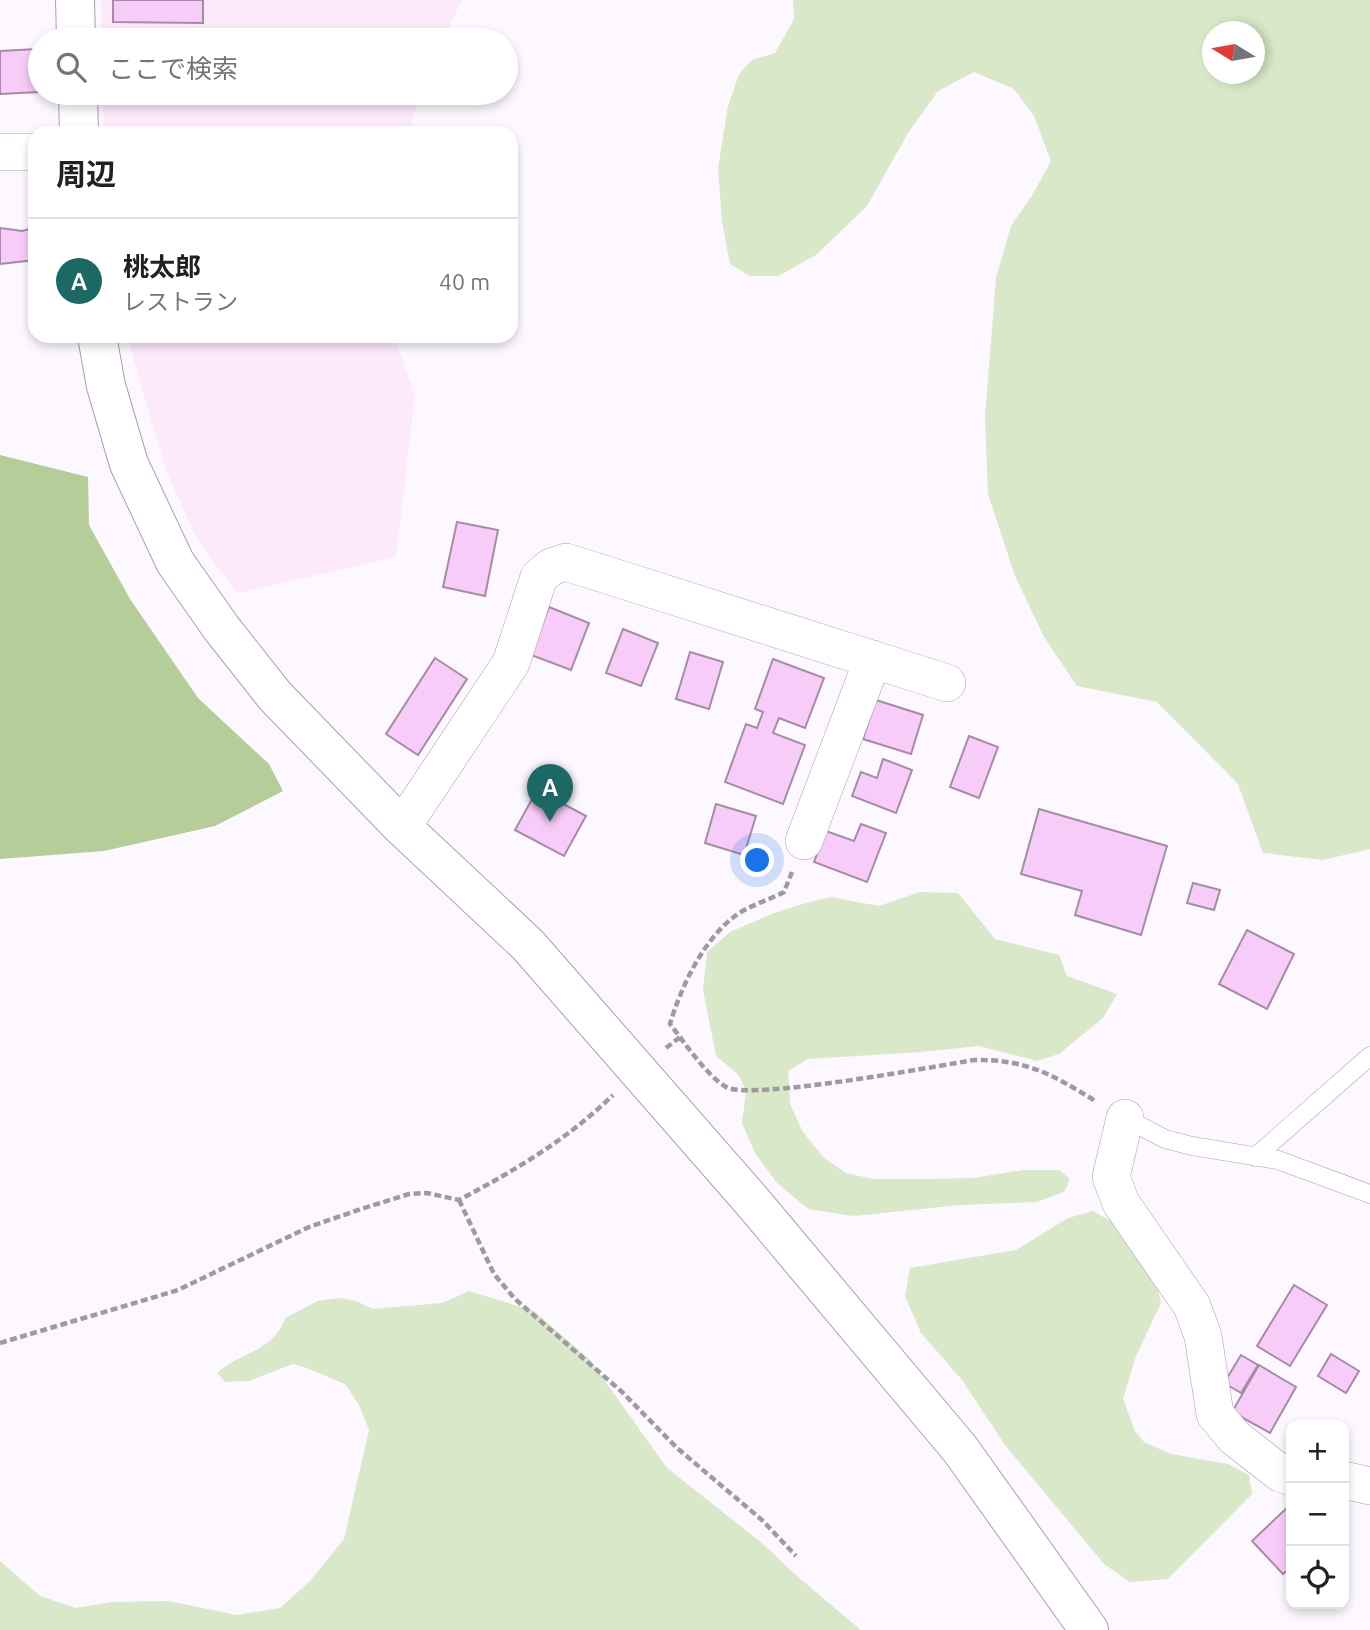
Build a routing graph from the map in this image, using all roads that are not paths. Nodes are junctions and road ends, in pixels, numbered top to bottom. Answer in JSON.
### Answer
{"nodes":[{"id":1,"x":75,"y":0,"type":"edge"},
{"id":2,"x":76,"y":28,"type":"edge"},
{"id":3,"x":78,"y":105,"type":"edge"},
{"id":4,"x":79,"y":126,"type":"edge"},
{"id":5,"x":0,"y":152,"type":"edge"},
{"id":6,"x":28,"y":152,"type":"edge"},
{"id":7,"x":98,"y":343,"type":"edge"},
{"id":8,"x":873,"y":659,"type":"junction"},
{"id":9,"x":947,"y":683,"type":"dead end"},
{"id":10,"x":402,"y":827,"type":"junction"},
{"id":11,"x":804,"y":841,"type":"road end"},
{"id":12,"x":1370,"y":1056,"type":"edge"},
{"id":13,"x":1125,"y":1118,"type":"joint"},
{"id":14,"x":1255,"y":1157,"type":"junction"},
{"id":15,"x":1370,"y":1194,"type":"edge"},
{"id":16,"x":1286,"y":1475,"type":"edge"},
{"id":17,"x":1349,"y":1481,"type":"edge"},
{"id":18,"x":1370,"y":1486,"type":"edge"},
{"id":19,"x":1089,"y":1630,"type":"edge"}],
"edges":[{"from":1,"to":2,"type":"street"},
{"from":3,"to":4,"type":"street"},
{"from":5,"to":6,"type":"street"},
{"from":7,"to":10,"type":"street"},
{"from":8,"to":9,"type":"street"},
{"from":8,"to":10,"type":"street"},
{"from":8,"to":11,"type":"street"},
{"from":10,"to":19,"type":"street"},
{"from":12,"to":14,"type":"lane"},
{"from":13,"to":14,"type":"lane"},
{"from":13,"to":16,"type":"street"},
{"from":14,"to":15,"type":"lane"},
{"from":17,"to":18,"type":"street"}]}
